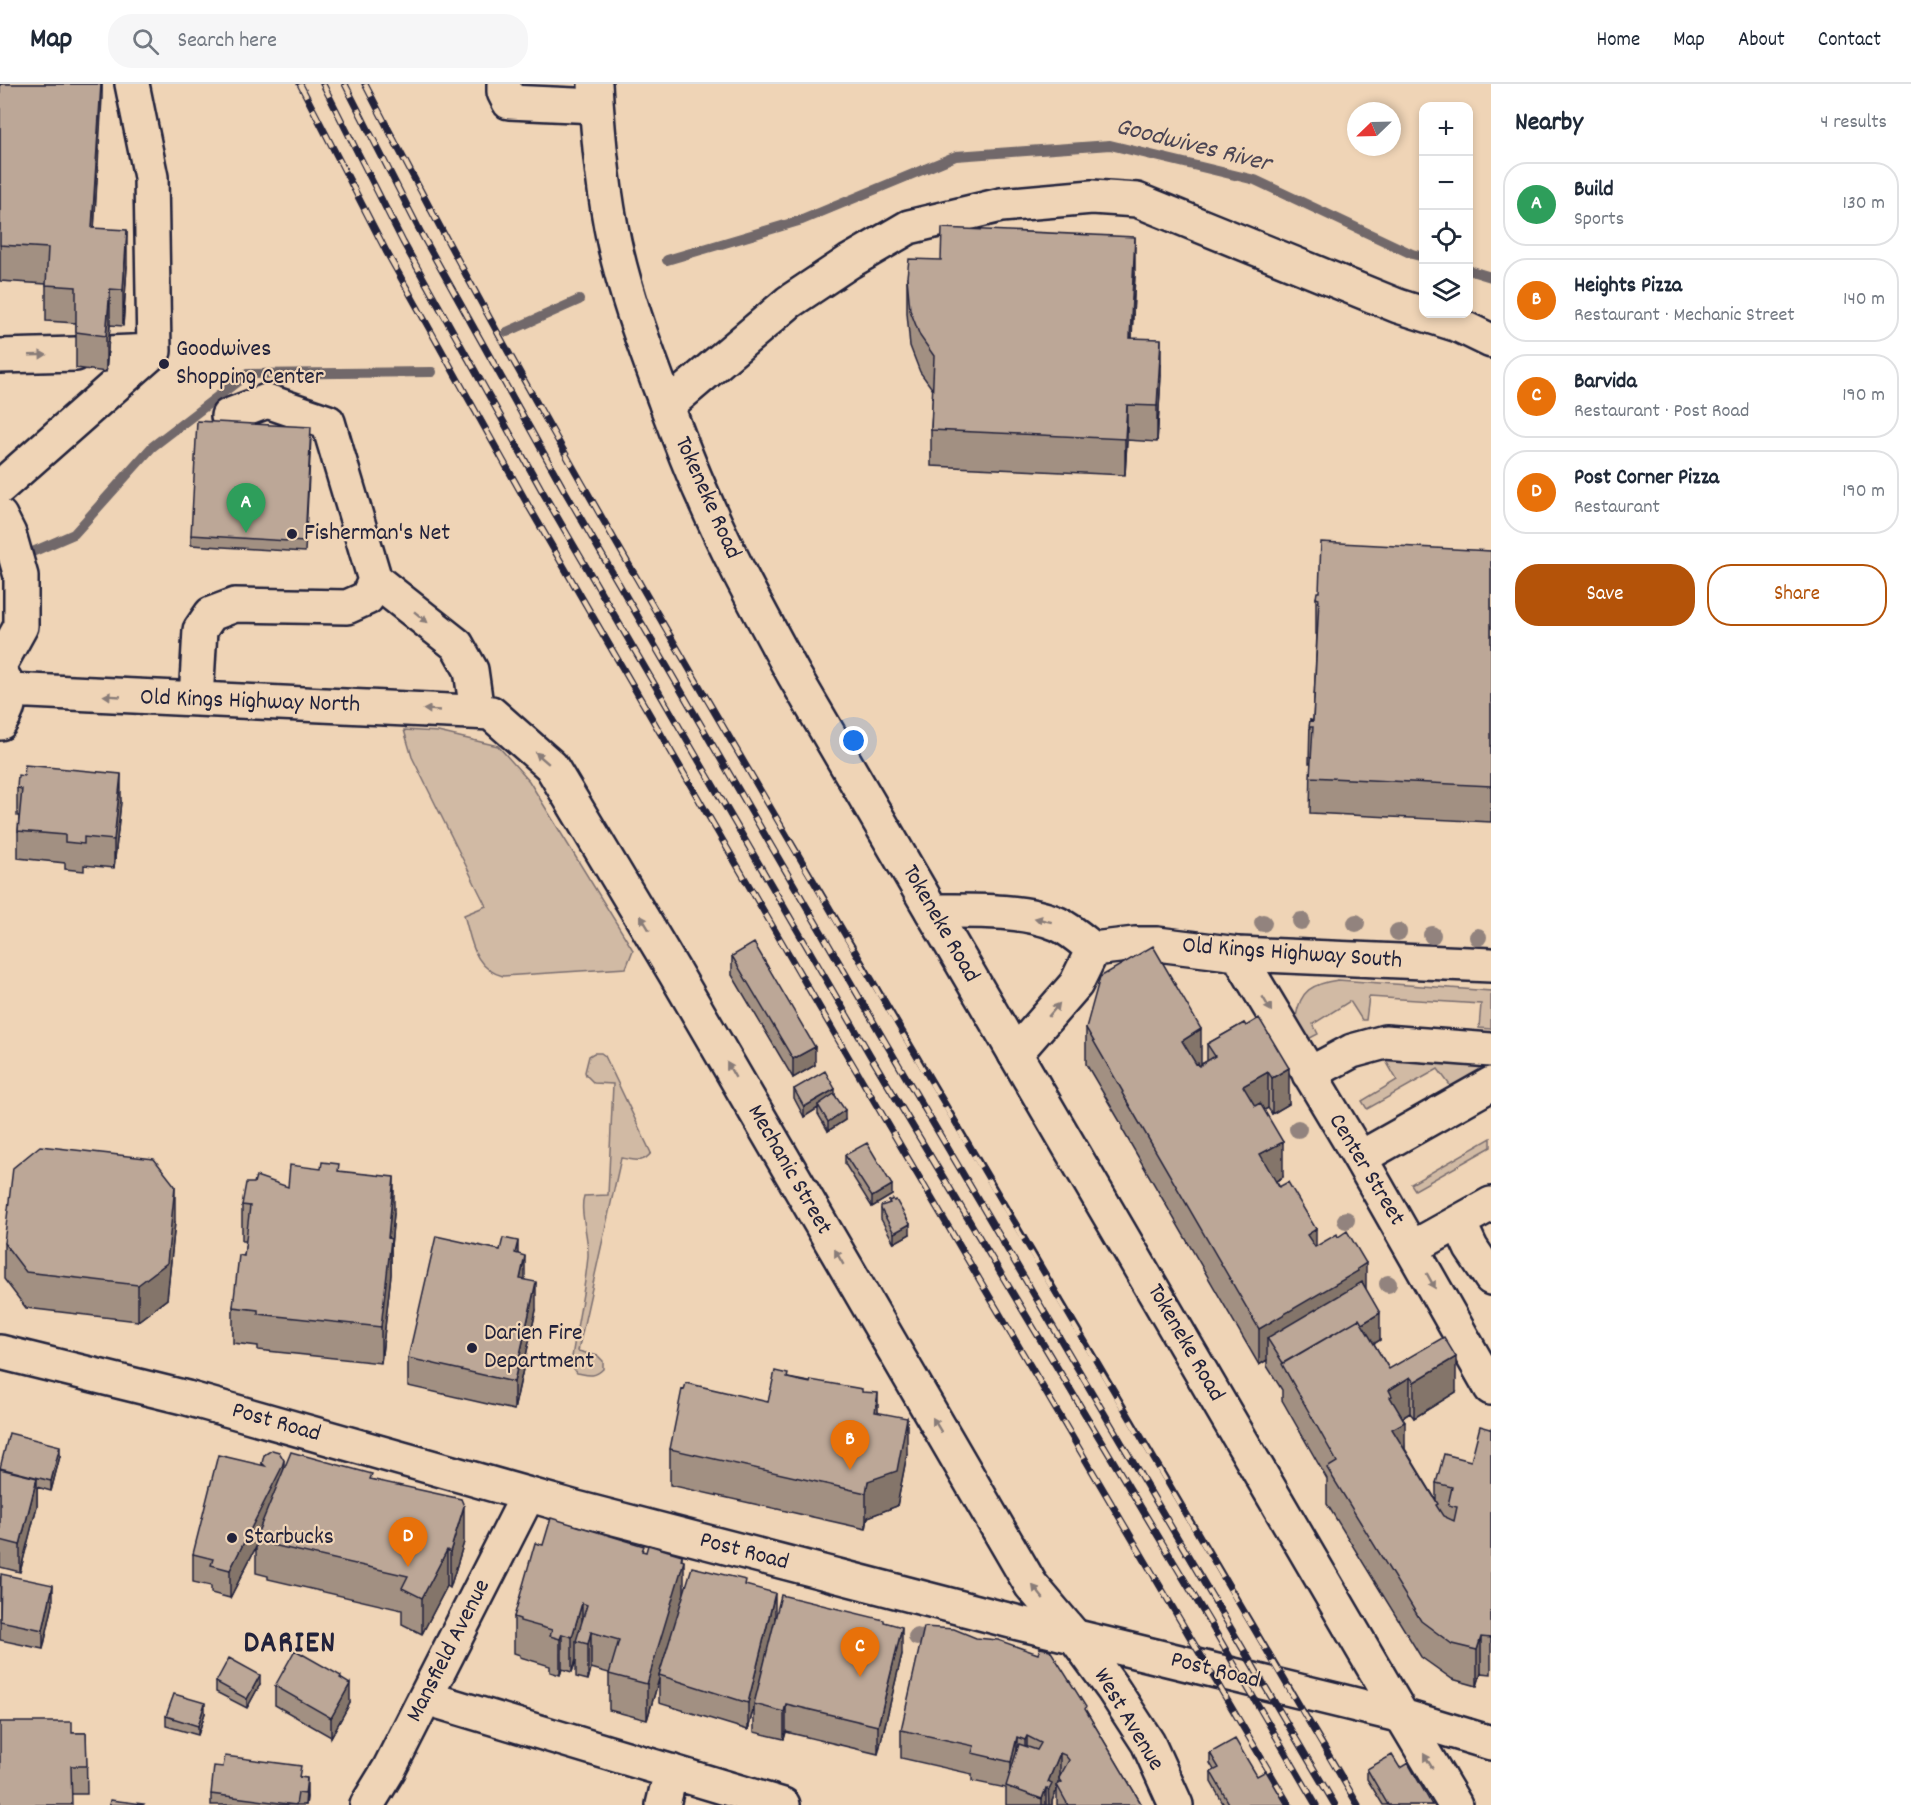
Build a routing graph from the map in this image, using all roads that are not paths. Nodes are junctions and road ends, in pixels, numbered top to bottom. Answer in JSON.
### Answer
{"nodes":[{"id":1,"x":132,"y":84,"type":"edge"},
{"id":2,"x":504,"y":84,"type":"edge"},
{"id":3,"x":595,"y":95,"type":"edge"},
{"id":4,"x":1491,"y":341,"type":"edge"},
{"id":5,"x":154,"y":351,"type":"junction"},
{"id":6,"x":0,"y":356,"type":"edge"},
{"id":7,"x":667,"y":406,"type":"junction"},
{"id":8,"x":228,"y":416,"type":"dead end"},
{"id":9,"x":0,"y":487,"type":"edge"},
{"id":10,"x":4,"y":525,"type":"edge"},
{"id":11,"x":375,"y":580,"type":"junction"},
{"id":12,"x":3,"y":676,"type":"edge"},
{"id":13,"x":196,"y":699,"type":"junction"},
{"id":14,"x":484,"y":712,"type":"junction"},
{"id":15,"x":0,"y":723,"type":"edge"},
{"id":16,"x":932,"y":911,"type":"junction"},
{"id":17,"x":1093,"y":948,"type":"junction"},
{"id":18,"x":1238,"y":954,"type":"junction"},
{"id":19,"x":1491,"y":965,"type":"edge"},
{"id":20,"x":1491,"y":1050,"type":"edge"},
{"id":21,"x":1015,"y":1053,"type":"junction"},
{"id":22,"x":1309,"y":1074,"type":"junction"},
{"id":23,"x":1491,"y":1084,"type":"edge"},
{"id":24,"x":1360,"y":1158,"type":"junction"},
{"id":25,"x":1491,"y":1204,"type":"edge"},
{"id":26,"x":1459,"y":1222,"type":"junction"},
{"id":27,"x":1412,"y":1248,"type":"junction"},
{"id":28,"x":1491,"y":1278,"type":"edge"},
{"id":29,"x":0,"y":1352,"type":"edge"},
{"id":30,"x":1491,"y":1388,"type":"edge"},
{"id":31,"x":528,"y":1495,"type":"junction"},
{"id":32,"x":1075,"y":1637,"type":"junction"},
{"id":33,"x":426,"y":1698,"type":"junction"},
{"id":34,"x":1402,"y":1716,"type":"junction"},
{"id":35,"x":1491,"y":1743,"type":"edge"},
{"id":36,"x":672,"y":1771,"type":"junction"},
{"id":37,"x":367,"y":1805,"type":"edge"},
{"id":38,"x":663,"y":1805,"type":"edge"},
{"id":39,"x":783,"y":1805,"type":"edge"},
{"id":40,"x":1176,"y":1805,"type":"edge"},
{"id":41,"x":1455,"y":1805,"type":"edge"}],
"edges":[{"from":1,"to":5,"type":"main road"},
{"from":2,"to":3,"type":"main road"},
{"from":3,"to":7,"type":"main road","name":"Tokeneke Road"},
{"from":4,"to":7,"type":"main road"},
{"from":6,"to":5,"type":"main road","one_way":true},
{"from":5,"to":9,"type":"main road"},
{"from":7,"to":16,"type":"main road","name":"Tokeneke Road"},
{"from":8,"to":11,"type":"main road"},
{"from":10,"to":12,"type":"main road"},
{"from":11,"to":13,"type":"main road"},
{"from":11,"to":14,"type":"main road","one_way":true},
{"from":13,"to":12,"type":"main road","name":"Old Kings Highway North","one_way":true},
{"from":12,"to":15,"type":"main road"},
{"from":14,"to":13,"type":"main road","name":"Old Kings Highway North","one_way":true},
{"from":32,"to":14,"type":"main road","name":"Mechanic Street","one_way":true},
{"from":17,"to":16,"type":"main road","one_way":true},
{"from":16,"to":21,"type":"main road","name":"Tokeneke Road"},
{"from":17,"to":18,"type":"main road","name":"Old Kings Highway South"},
{"from":21,"to":17,"type":"main road","one_way":true},
{"from":18,"to":19,"type":"main road","name":"Old Kings Highway South"},
{"from":18,"to":22,"type":"main road","name":"Center Street","one_way":true},
{"from":20,"to":22,"type":"main road"},
{"from":21,"to":34,"type":"main road","name":"Tokeneke Road"},
{"from":22,"to":24,"type":"main road","name":"Center Street"},
{"from":23,"to":24,"type":"main road"},
{"from":24,"to":27,"type":"main road","name":"Center Street"},
{"from":25,"to":26,"type":"main road"},
{"from":26,"to":27,"type":"main road"},
{"from":26,"to":28,"type":"main road"},
{"from":27,"to":30,"type":"main road","name":"Center Street","one_way":true},
{"from":29,"to":31,"type":"main road","name":"Post Road"},
{"from":31,"to":32,"type":"main road","name":"Post Road"},
{"from":31,"to":33,"type":"main road","name":"Mansfield Avenue"},
{"from":32,"to":34,"type":"main road","name":"Post Road"},
{"from":32,"to":40,"type":"main road","name":"West Avenue"},
{"from":33,"to":36,"type":"main road"},
{"from":33,"to":37,"type":"main road","name":"Mansfield Avenue"},
{"from":34,"to":35,"type":"main road","name":"Post Road"},
{"from":41,"to":34,"type":"main road","name":"Tokeneke Road","one_way":true},
{"from":36,"to":38,"type":"main road"},
{"from":36,"to":39,"type":"main road"}]}
